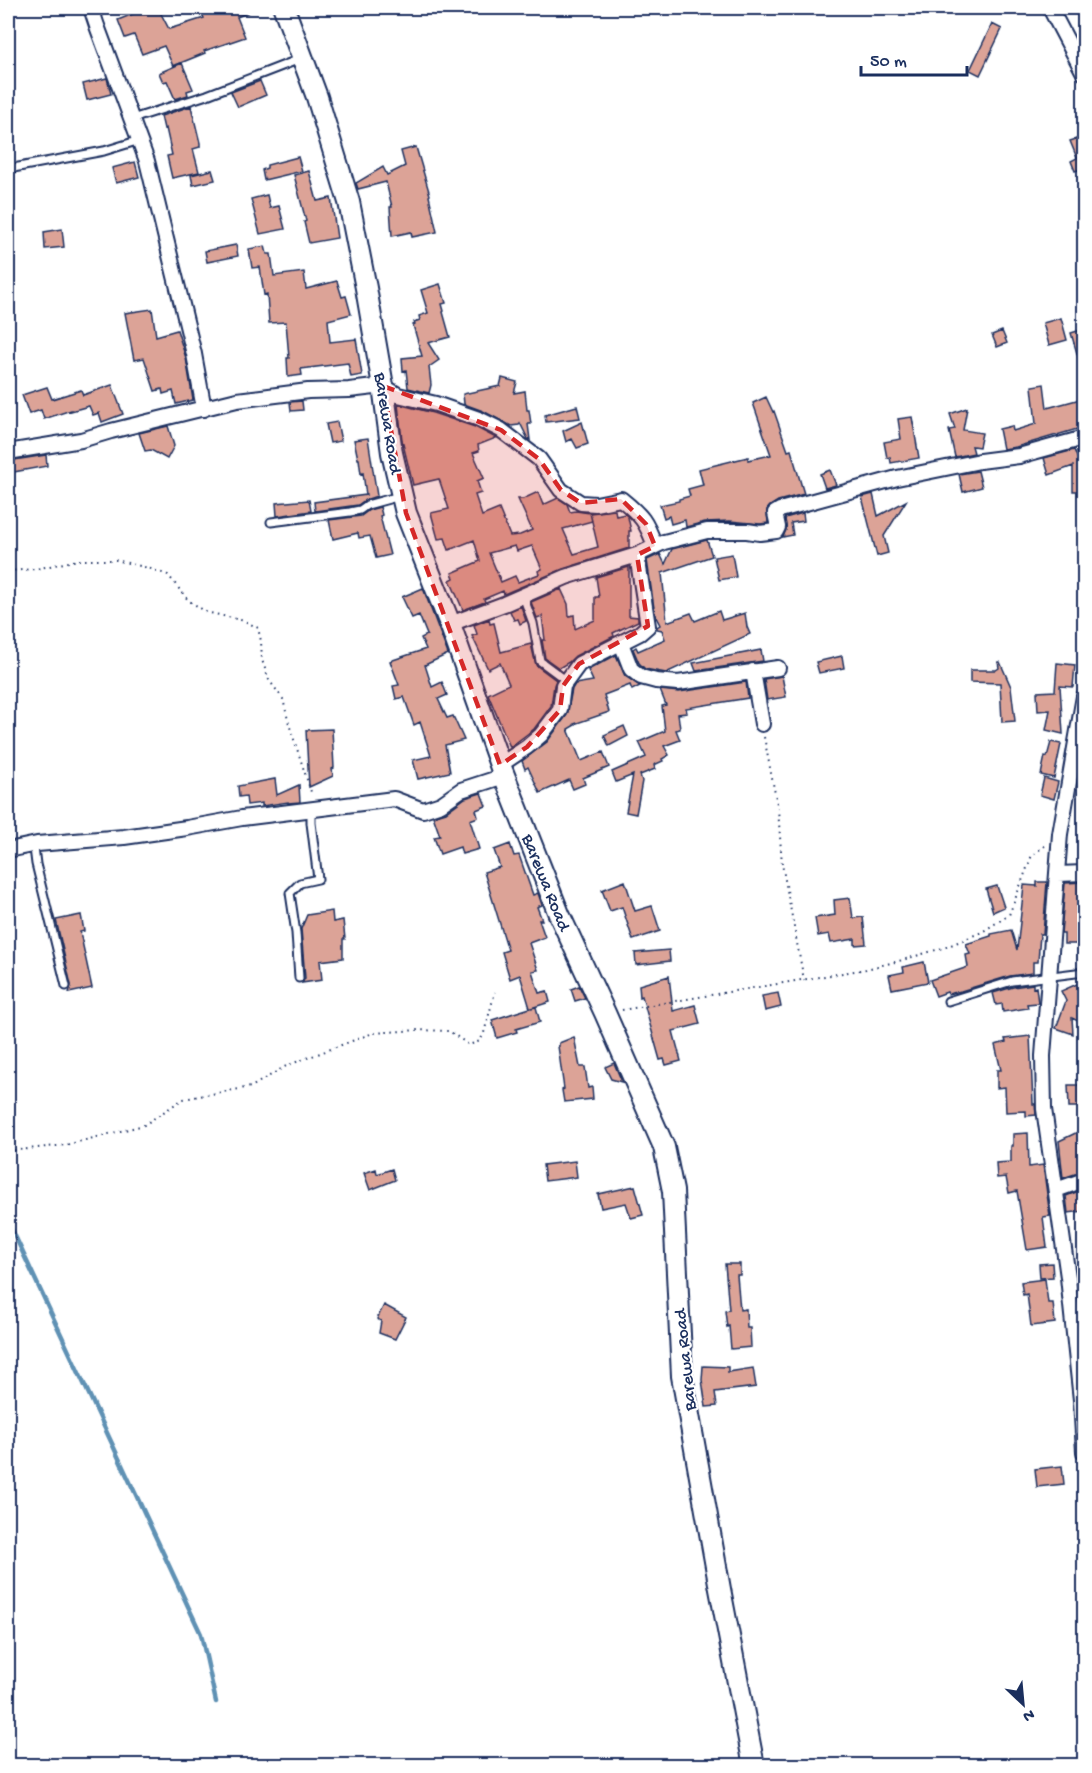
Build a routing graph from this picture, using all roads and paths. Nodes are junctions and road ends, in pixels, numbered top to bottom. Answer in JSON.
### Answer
{"nodes":[{"id":1,"x":91,"y":8,"type":"edge"},
{"id":2,"x":284,"y":8,"type":"edge"},
{"id":3,"x":1050,"y":8,"type":"edge"},
{"id":4,"x":303,"y":58,"type":"junction"},
{"id":5,"x":1084,"y":73,"type":"edge"},
{"id":6,"x":132,"y":119,"type":"junction"},
{"id":7,"x":140,"y":140,"type":"junction"},
{"id":8,"x":8,"y":169,"type":"edge"},
{"id":9,"x":383,"y":386,"type":"junction"},
{"id":10,"x":204,"y":409,"type":"junction"},
{"id":11,"x":1084,"y":438,"type":"edge"},
{"id":12,"x":8,"y":452,"type":"edge"},
{"id":13,"x":402,"y":496,"type":"junction"},
{"id":14,"x":271,"y":522,"type":"dead end"},
{"id":15,"x":655,"y":546,"type":"junction"},
{"id":16,"x":637,"y":555,"type":"junction"},
{"id":17,"x":8,"y":571,"type":"edge"},
{"id":18,"x":523,"y":596,"type":"junction"},
{"id":19,"x":450,"y":624,"type":"junction"},
{"id":20,"x":621,"y":643,"type":"junction"},
{"id":21,"x":778,"y":668,"type":"dead end"},
{"id":22,"x":753,"y":671,"type":"junction"},
{"id":23,"x":567,"y":681,"type":"junction"},
{"id":24,"x":1084,"y":696,"type":"edge"},
{"id":25,"x":762,"y":724,"type":"joint"},
{"id":26,"x":502,"y":771,"type":"junction"},
{"id":27,"x":311,"y":808,"type":"junction"},
{"id":28,"x":1060,"y":834,"type":"junction"},
{"id":29,"x":37,"y":844,"type":"junction"},
{"id":30,"x":8,"y":850,"type":"edge"},
{"id":31,"x":1084,"y":873,"type":"edge"},
{"id":32,"x":1058,"y":874,"type":"junction"},
{"id":33,"x":1084,"y":972,"type":"edge"},
{"id":34,"x":1048,"y":977,"type":"junction"},
{"id":35,"x":299,"y":978,"type":"dead end"},
{"id":36,"x":804,"y":980,"type":"junction"},
{"id":37,"x":66,"y":986,"type":"dead end"},
{"id":38,"x":495,"y":992,"type":"dead end"},
{"id":39,"x":948,"y":1001,"type":"dead end"},
{"id":40,"x":605,"y":1013,"type":"junction"},
{"id":41,"x":8,"y":1151,"type":"edge"},
{"id":42,"x":1084,"y":1180,"type":"edge"},
{"id":43,"x":1056,"y":1190,"type":"junction"},
{"id":44,"x":1084,"y":1452,"type":"edge"},
{"id":45,"x":754,"y":1766,"type":"edge"}],
"edges":[{"from":1,"to":6,"type":"street"},
{"from":2,"to":4,"type":"main road","name":"Barewa Road"},
{"from":3,"to":5,"type":"street"},
{"from":4,"to":6,"type":"lane"},
{"from":4,"to":9,"type":"main road","name":"Barewa Road"},
{"from":6,"to":7,"type":"street"},
{"from":7,"to":8,"type":"lane"},
{"from":7,"to":10,"type":"street"},
{"from":9,"to":10,"type":"street"},
{"from":9,"to":13,"type":"main road","name":"Barewa Road"},
{"from":9,"to":15,"type":"street"},
{"from":10,"to":12,"type":"street"},
{"from":11,"to":15,"type":"street"},
{"from":13,"to":14,"type":"lane"},
{"from":13,"to":19,"type":"main road","name":"Barewa Road"},
{"from":15,"to":16,"type":"street"},
{"from":16,"to":18,"type":"street"},
{"from":16,"to":20,"type":"street"},
{"from":17,"to":27,"type":"path"},
{"from":18,"to":19,"type":"street"},
{"from":18,"to":23,"type":"lane"},
{"from":19,"to":26,"type":"main road","name":"Barewa Road"},
{"from":20,"to":22,"type":"street"},
{"from":20,"to":23,"type":"street"},
{"from":21,"to":22,"type":"street"},
{"from":22,"to":25,"type":"street"},
{"from":23,"to":26,"type":"street"},
{"from":24,"to":28,"type":"street"},
{"from":25,"to":36,"type":"path"},
{"from":26,"to":27,"type":"street"},
{"from":26,"to":40,"type":"main road","name":"Barewa Road"},
{"from":27,"to":29,"type":"street"},
{"from":27,"to":35,"type":"lane"},
{"from":28,"to":32,"type":"street"},
{"from":28,"to":36,"type":"path"},
{"from":29,"to":30,"type":"street"},
{"from":29,"to":37,"type":"lane"},
{"from":31,"to":32,"type":"street"},
{"from":32,"to":34,"type":"street"},
{"from":33,"to":34,"type":"lane"},
{"from":34,"to":39,"type":"lane"},
{"from":34,"to":43,"type":"street"},
{"from":36,"to":40,"type":"path"},
{"from":38,"to":41,"type":"path"},
{"from":40,"to":45,"type":"main road","name":"Barewa Road"},
{"from":42,"to":43,"type":"street"},
{"from":43,"to":44,"type":"street"}]}
